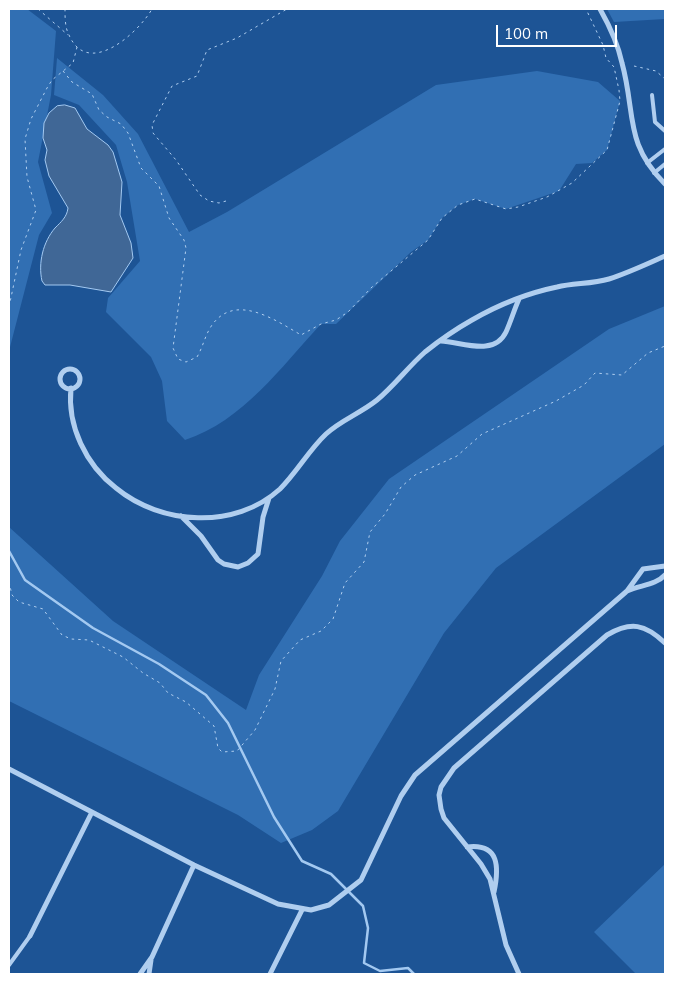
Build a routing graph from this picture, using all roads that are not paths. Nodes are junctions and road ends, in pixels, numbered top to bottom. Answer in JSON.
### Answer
{"nodes":[{"id":1,"x":600,"y":9,"type":"edge"},
{"id":2,"x":652,"y":95,"type":"dead end"},
{"id":3,"x":665,"y":130,"type":"edge"},
{"id":4,"x":665,"y":149,"type":"edge"},
{"id":5,"x":647,"y":163,"type":"junction"},
{"id":6,"x":665,"y":164,"type":"edge"},
{"id":7,"x":654,"y":173,"type":"junction"},
{"id":8,"x":665,"y":184,"type":"edge"},
{"id":9,"x":665,"y":256,"type":"edge"},
{"id":10,"x":519,"y":299,"type":"junction"},
{"id":11,"x":441,"y":341,"type":"junction"},
{"id":12,"x":71,"y":388,"type":"dead end"},
{"id":13,"x":270,"y":497,"type":"junction"},
{"id":14,"x":180,"y":516,"type":"junction"},
{"id":15,"x":665,"y":566,"type":"edge"},
{"id":16,"x":665,"y":575,"type":"edge"},
{"id":17,"x":627,"y":591,"type":"junction"},
{"id":18,"x":665,"y":643,"type":"edge"},
{"id":19,"x":9,"y":770,"type":"edge"},
{"id":20,"x":92,"y":812,"type":"junction"},
{"id":21,"x":467,"y":847,"type":"junction"},
{"id":22,"x":194,"y":865,"type":"junction"},
{"id":23,"x":494,"y":893,"type":"junction"},
{"id":24,"x":302,"y":910,"type":"junction"},
{"id":25,"x":30,"y":936,"type":"joint"},
{"id":26,"x":152,"y":957,"type":"junction"},
{"id":27,"x":9,"y":965,"type":"edge"},
{"id":28,"x":140,"y":974,"type":"edge"},
{"id":29,"x":149,"y":974,"type":"edge"},
{"id":30,"x":270,"y":974,"type":"edge"},
{"id":31,"x":519,"y":974,"type":"edge"}],
"edges":[{"from":1,"to":5,"type":"street"},
{"from":2,"to":3,"type":"lane"},
{"from":4,"to":5,"type":"lane"},
{"from":5,"to":7,"type":"street"},
{"from":6,"to":7,"type":"lane"},
{"from":7,"to":8,"type":"street"},
{"from":9,"to":10,"type":"street"},
{"from":10,"to":11,"type":"street"},
{"from":10,"to":11,"type":"street"},
{"from":11,"to":13,"type":"street"},
{"from":12,"to":14,"type":"street"},
{"from":13,"to":14,"type":"street"},
{"from":13,"to":14,"type":"street"},
{"from":15,"to":17,"type":"street"},
{"from":16,"to":17,"type":"street"},
{"from":17,"to":24,"type":"street"},
{"from":18,"to":21,"type":"street"},
{"from":19,"to":20,"type":"street"},
{"from":20,"to":22,"type":"street"},
{"from":20,"to":25,"type":"street"},
{"from":21,"to":23,"type":"street"},
{"from":21,"to":23,"type":"street"},
{"from":22,"to":24,"type":"street"},
{"from":22,"to":26,"type":"street"},
{"from":23,"to":31,"type":"street"},
{"from":24,"to":30,"type":"street"},
{"from":25,"to":27,"type":"lane"},
{"from":26,"to":28,"type":"street"},
{"from":26,"to":29,"type":"street"}]}
